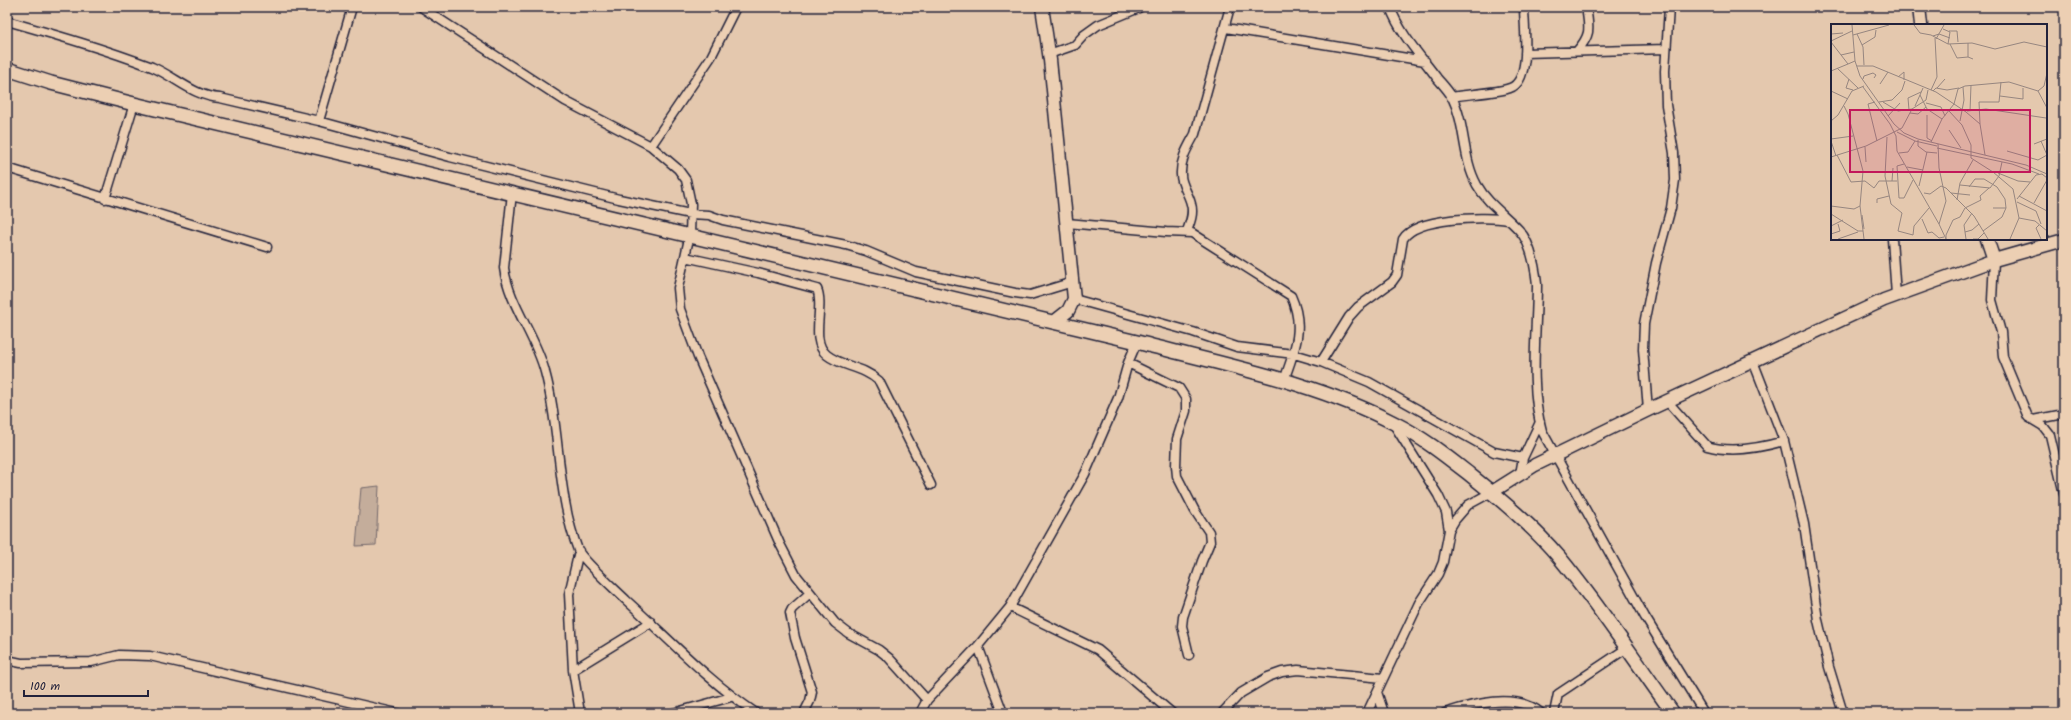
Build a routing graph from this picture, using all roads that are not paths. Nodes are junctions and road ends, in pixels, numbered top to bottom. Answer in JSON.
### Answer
{"nodes":[{"id":1,"x":352,"y":7,"type":"edge"},
{"id":2,"x":421,"y":7,"type":"edge"},
{"id":3,"x":736,"y":7,"type":"edge"},
{"id":4,"x":1042,"y":7,"type":"edge"},
{"id":5,"x":1230,"y":7,"type":"edge"},
{"id":6,"x":1390,"y":7,"type":"edge"},
{"id":7,"x":1524,"y":7,"type":"edge"},
{"id":8,"x":1586,"y":7,"type":"edge"},
{"id":9,"x":1669,"y":7,"type":"edge"},
{"id":10,"x":1919,"y":7,"type":"edge"},
{"id":11,"x":1139,"y":8,"type":"edge"},
{"id":12,"x":7,"y":21,"type":"edge"},
{"id":13,"x":1922,"y":24,"type":"edge"},
{"id":14,"x":1226,"y":28,"type":"junction"},
{"id":15,"x":1666,"y":49,"type":"junction"},
{"id":16,"x":1577,"y":51,"type":"junction"},
{"id":17,"x":1525,"y":53,"type":"junction"},
{"id":18,"x":1049,"y":54,"type":"junction"},
{"id":19,"x":1425,"y":61,"type":"junction"},
{"id":20,"x":7,"y":69,"type":"edge"},
{"id":21,"x":1452,"y":97,"type":"junction"},
{"id":22,"x":134,"y":104,"type":"junction"},
{"id":23,"x":319,"y":121,"type":"junction"},
{"id":24,"x":652,"y":146,"type":"junction"},
{"id":25,"x":7,"y":168,"type":"edge"},
{"id":26,"x":512,"y":193,"type":"junction"},
{"id":27,"x":105,"y":198,"type":"junction"},
{"id":28,"x":690,"y":214,"type":"junction"},
{"id":29,"x":1509,"y":220,"type":"junction"},
{"id":30,"x":1067,"y":223,"type":"junction"},
{"id":31,"x":1187,"y":232,"type":"junction"},
{"id":32,"x":690,"y":234,"type":"junction"},
{"id":33,"x":1892,"y":240,"type":"edge"},
{"id":34,"x":1987,"y":240,"type":"edge"},
{"id":35,"x":2064,"y":240,"type":"edge"},
{"id":36,"x":267,"y":247,"type":"dead end"},
{"id":37,"x":685,"y":257,"type":"junction"},
{"id":38,"x":1994,"y":260,"type":"junction"},
{"id":39,"x":1073,"y":282,"type":"junction"},
{"id":40,"x":1896,"y":295,"type":"junction"},
{"id":41,"x":1074,"y":299,"type":"junction"},
{"id":42,"x":1054,"y":322,"type":"junction"},
{"id":43,"x":1137,"y":342,"type":"junction"},
{"id":44,"x":1294,"y":354,"type":"junction"},
{"id":45,"x":1753,"y":361,"type":"junction"},
{"id":46,"x":1321,"y":362,"type":"junction"},
{"id":47,"x":1128,"y":363,"type":"junction"},
{"id":48,"x":1284,"y":380,"type":"junction"},
{"id":49,"x":1667,"y":401,"type":"junction"},
{"id":50,"x":1648,"y":410,"type":"junction"},
{"id":51,"x":2064,"y":414,"type":"edge"},
{"id":52,"x":2033,"y":420,"type":"junction"},
{"id":53,"x":1392,"y":422,"type":"junction"},
{"id":54,"x":1540,"y":422,"type":"junction"},
{"id":55,"x":1784,"y":441,"type":"junction"},
{"id":56,"x":1556,"y":455,"type":"junction"},
{"id":57,"x":1523,"y":458,"type":"junction"},
{"id":58,"x":1520,"y":474,"type":"junction"},
{"id":59,"x":931,"y":485,"type":"dead end"},
{"id":60,"x":1492,"y":492,"type":"junction"},
{"id":61,"x":2064,"y":494,"type":"edge"},
{"id":62,"x":1449,"y":530,"type":"junction"},
{"id":63,"x":579,"y":551,"type":"junction"},
{"id":64,"x":810,"y":593,"type":"junction"},
{"id":65,"x":1010,"y":607,"type":"junction"},
{"id":66,"x":651,"y":622,"type":"junction"},
{"id":67,"x":978,"y":646,"type":"junction"},
{"id":68,"x":1627,"y":648,"type":"junction"},
{"id":69,"x":1189,"y":655,"type":"dead end"},
{"id":70,"x":7,"y":660,"type":"edge"},
{"id":71,"x":573,"y":670,"type":"junction"},
{"id":72,"x":1383,"y":678,"type":"junction"},
{"id":73,"x":1377,"y":692,"type":"junction"},
{"id":74,"x":731,"y":697,"type":"junction"},
{"id":75,"x":927,"y":700,"type":"junction"},
{"id":76,"x":687,"y":711,"type":"edge"},
{"id":77,"x":397,"y":713,"type":"edge"},
{"id":78,"x":580,"y":713,"type":"edge"},
{"id":79,"x":673,"y":713,"type":"edge"},
{"id":80,"x":756,"y":713,"type":"edge"},
{"id":81,"x":804,"y":713,"type":"edge"},
{"id":82,"x":920,"y":713,"type":"edge"},
{"id":83,"x":1003,"y":713,"type":"edge"},
{"id":84,"x":1172,"y":713,"type":"edge"},
{"id":85,"x":1222,"y":713,"type":"edge"},
{"id":86,"x":1367,"y":713,"type":"edge"},
{"id":87,"x":1384,"y":713,"type":"edge"},
{"id":88,"x":1445,"y":713,"type":"edge"},
{"id":89,"x":1541,"y":713,"type":"edge"},
{"id":90,"x":1554,"y":713,"type":"edge"},
{"id":91,"x":1673,"y":713,"type":"edge"},
{"id":92,"x":1704,"y":713,"type":"edge"},
{"id":93,"x":1843,"y":713,"type":"edge"}],
"edges":[{"from":1,"to":23,"type":"street"},
{"from":2,"to":24,"type":"street"},
{"from":3,"to":24,"type":"street"},
{"from":4,"to":18,"type":"street"},
{"from":5,"to":14,"type":"street"},
{"from":6,"to":19,"type":"street"},
{"from":7,"to":17,"type":"street"},
{"from":8,"to":16,"type":"street"},
{"from":9,"to":15,"type":"street"},
{"from":10,"to":13,"type":"street"},
{"from":11,"to":18,"type":"street"},
{"from":12,"to":23,"type":"street"},
{"from":14,"to":19,"type":"street"},
{"from":14,"to":31,"type":"street"},
{"from":15,"to":16,"type":"street"},
{"from":15,"to":50,"type":"street"},
{"from":16,"to":17,"type":"street"},
{"from":17,"to":21,"type":"street"},
{"from":18,"to":30,"type":"street"},
{"from":19,"to":21,"type":"street"},
{"from":20,"to":22,"type":"main road"},
{"from":21,"to":29,"type":"street"},
{"from":22,"to":26,"type":"main road"},
{"from":22,"to":27,"type":"street"},
{"from":23,"to":28,"type":"street"},
{"from":24,"to":28,"type":"street"},
{"from":25,"to":27,"type":"street"},
{"from":26,"to":32,"type":"main road"},
{"from":26,"to":63,"type":"street"},
{"from":27,"to":36,"type":"street"},
{"from":28,"to":32,"type":"street"},
{"from":28,"to":39,"type":"street"},
{"from":29,"to":46,"type":"street"},
{"from":29,"to":54,"type":"street"},
{"from":30,"to":31,"type":"street"},
{"from":30,"to":39,"type":"street"},
{"from":31,"to":44,"type":"street"},
{"from":32,"to":37,"type":"street"},
{"from":32,"to":42,"type":"main road"},
{"from":33,"to":40,"type":"street"},
{"from":34,"to":38,"type":"street"},
{"from":35,"to":38,"type":"street"},
{"from":37,"to":59,"type":"street"},
{"from":37,"to":64,"type":"street"},
{"from":38,"to":40,"type":"street"},
{"from":38,"to":52,"type":"street"},
{"from":39,"to":41,"type":"street"},
{"from":40,"to":45,"type":"street"},
{"from":41,"to":42,"type":"street"},
{"from":41,"to":44,"type":"street"},
{"from":42,"to":43,"type":"main road"},
{"from":43,"to":47,"type":"street"},
{"from":43,"to":48,"type":"main road"},
{"from":44,"to":46,"type":"street"},
{"from":44,"to":48,"type":"street"},
{"from":45,"to":49,"type":"street"},
{"from":45,"to":55,"type":"street"},
{"from":46,"to":57,"type":"street"},
{"from":47,"to":65,"type":"street"},
{"from":47,"to":69,"type":"street"},
{"from":48,"to":53,"type":"main road"},
{"from":49,"to":50,"type":"street"},
{"from":49,"to":55,"type":"street"},
{"from":50,"to":56,"type":"street"},
{"from":51,"to":52,"type":"street"},
{"from":52,"to":61,"type":"street"},
{"from":53,"to":60,"type":"main road"},
{"from":53,"to":62,"type":"street"},
{"from":54,"to":56,"type":"street"},
{"from":54,"to":57,"type":"street"},
{"from":55,"to":93,"type":"street"},
{"from":56,"to":58,"type":"street"},
{"from":56,"to":92,"type":"street"},
{"from":57,"to":58,"type":"street"},
{"from":58,"to":60,"type":"street"},
{"from":60,"to":62,"type":"street"},
{"from":60,"to":68,"type":"main road"},
{"from":62,"to":72,"type":"street"},
{"from":63,"to":66,"type":"street"},
{"from":63,"to":71,"type":"street"},
{"from":64,"to":75,"type":"street"},
{"from":64,"to":81,"type":"street"},
{"from":65,"to":67,"type":"street"},
{"from":65,"to":84,"type":"street"},
{"from":66,"to":71,"type":"street"},
{"from":66,"to":74,"type":"street"},
{"from":67,"to":75,"type":"street"},
{"from":67,"to":83,"type":"street"},
{"from":68,"to":90,"type":"street"},
{"from":68,"to":91,"type":"main road"},
{"from":70,"to":77,"type":"street"},
{"from":71,"to":78,"type":"street"},
{"from":72,"to":73,"type":"street"},
{"from":72,"to":85,"type":"street"},
{"from":73,"to":86,"type":"street"},
{"from":73,"to":87,"type":"street"},
{"from":74,"to":76,"type":"street"},
{"from":74,"to":80,"type":"street"},
{"from":75,"to":82,"type":"street"},
{"from":76,"to":79,"type":"street"},
{"from":88,"to":89,"type":"street"}]}
